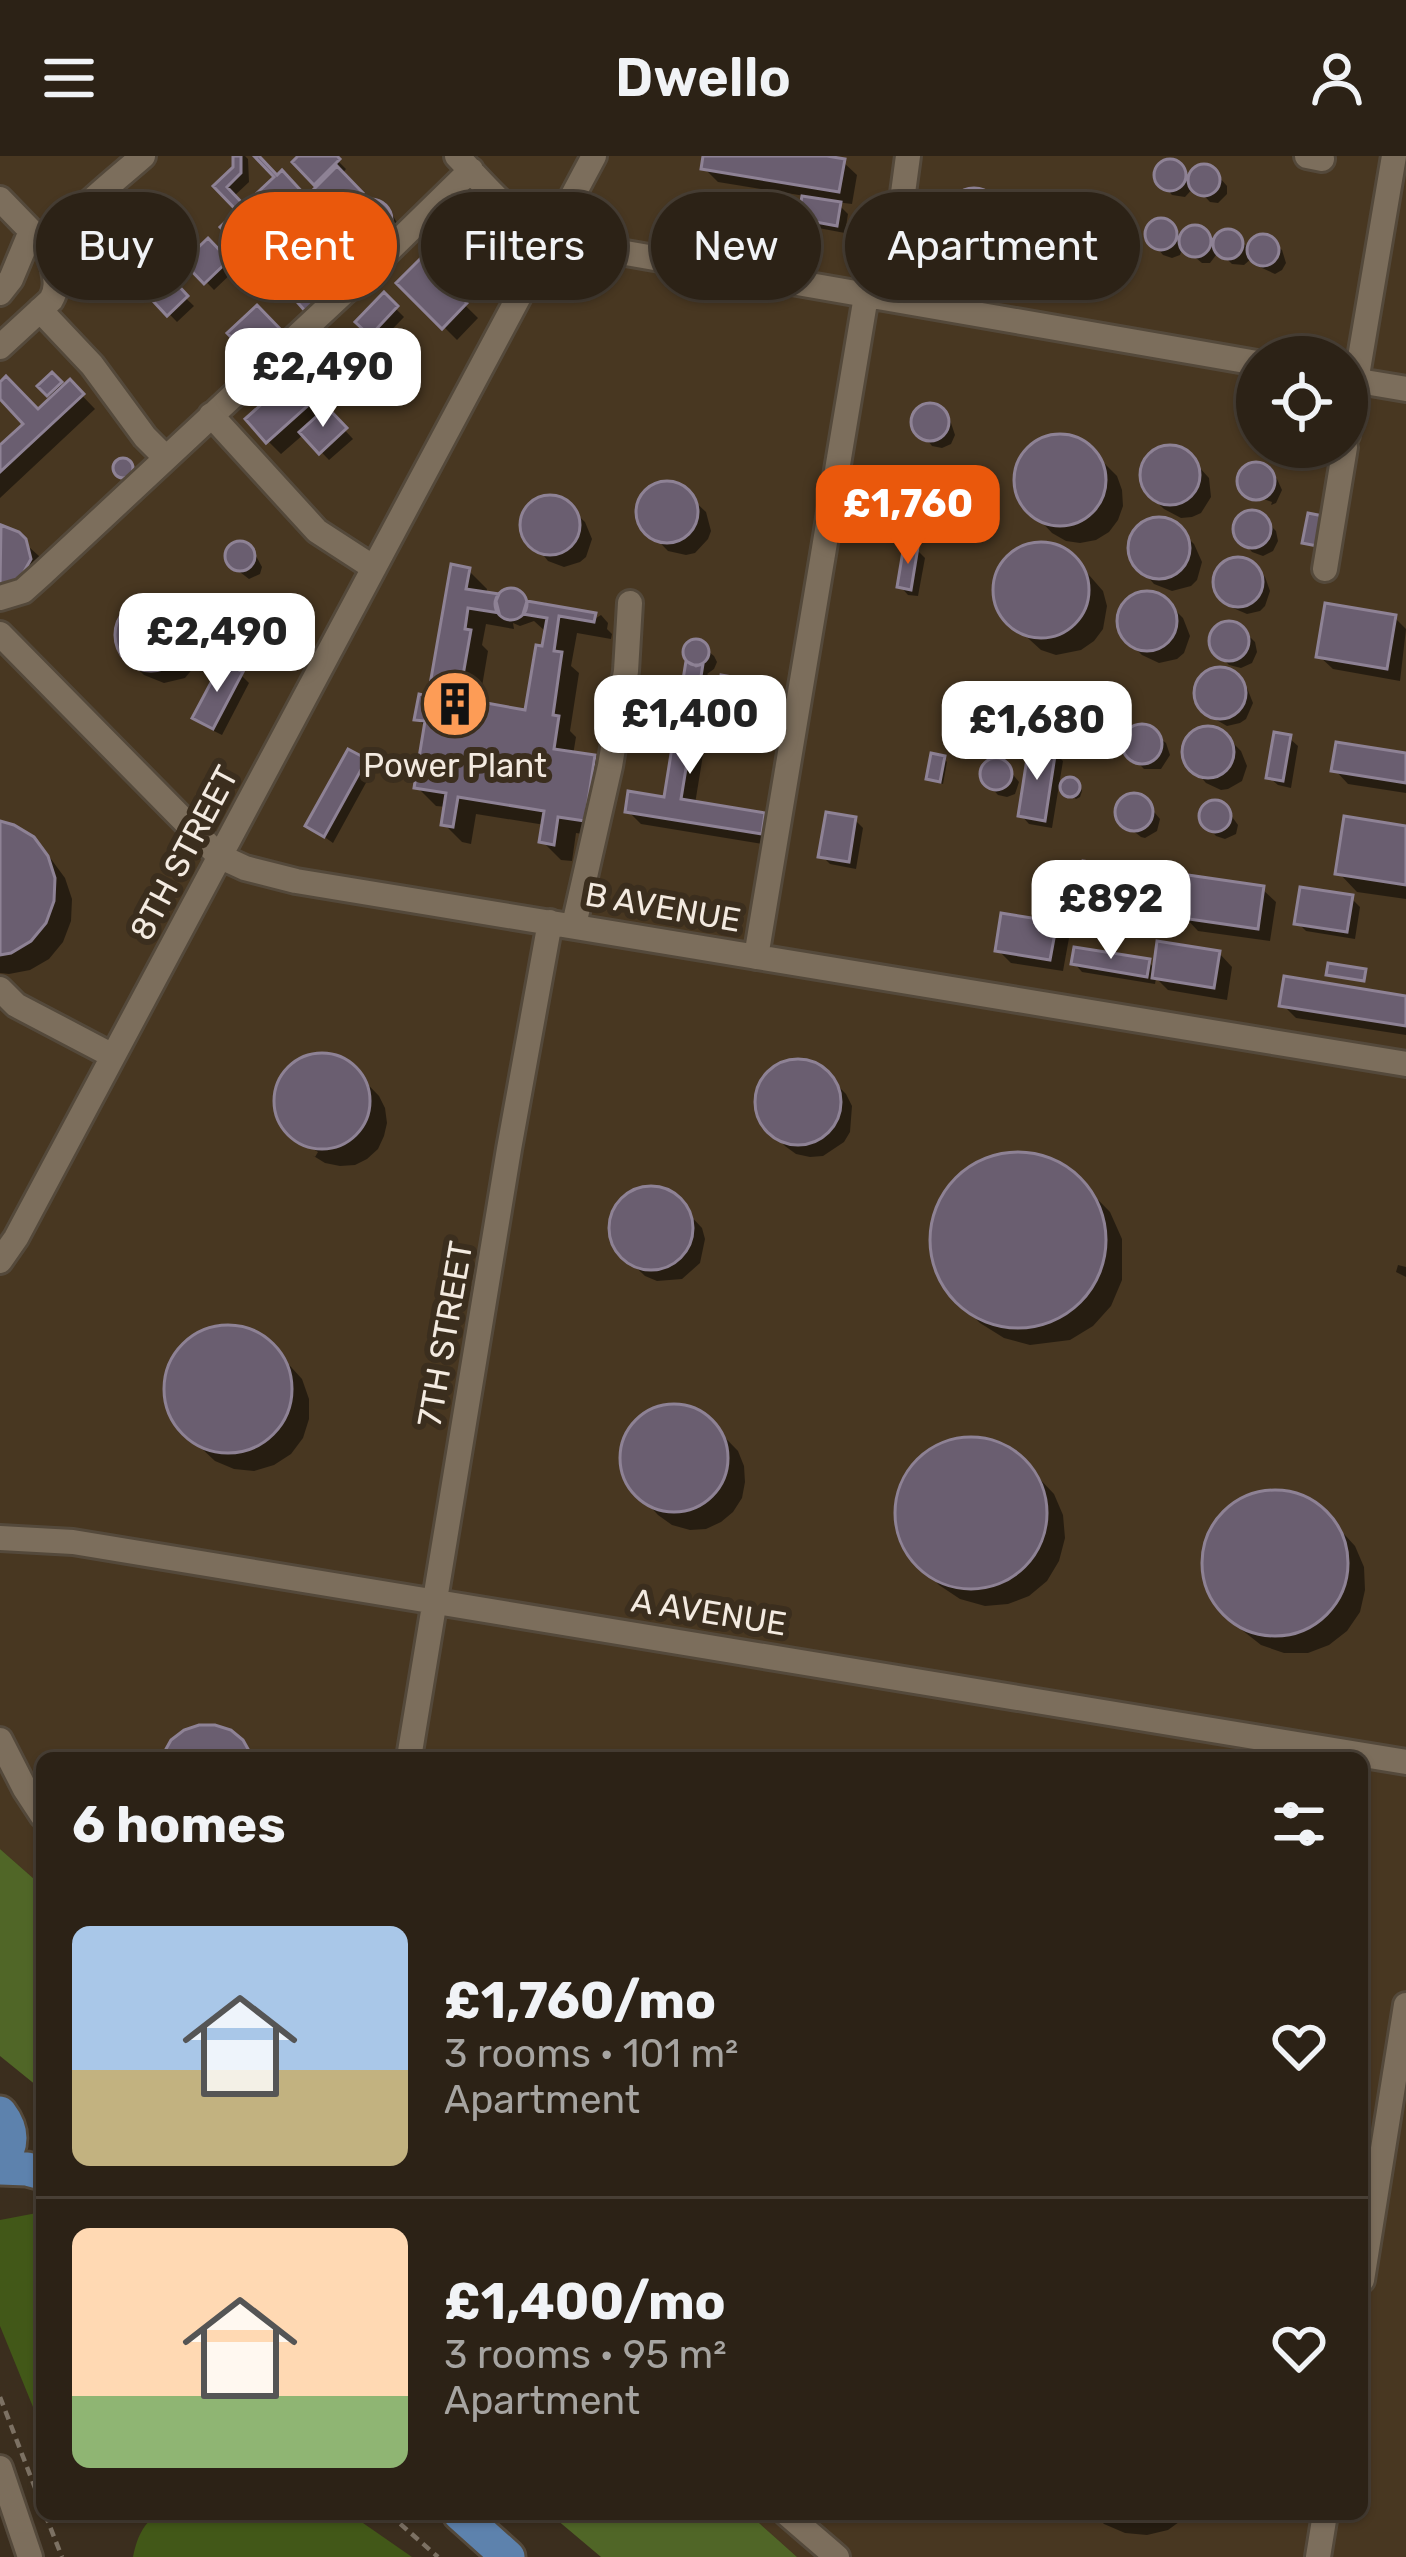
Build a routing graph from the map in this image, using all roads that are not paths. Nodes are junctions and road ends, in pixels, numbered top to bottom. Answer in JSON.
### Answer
{"nodes":[{"id":1,"x":143,"y":156,"type":"edge"},
{"id":2,"x":594,"y":156,"type":"edge"},
{"id":3,"x":908,"y":156,"type":"edge"},
{"id":4,"x":1394,"y":156,"type":"edge"},
{"id":5,"x":464,"y":163,"type":"edge"},
{"id":6,"x":494,"y":192,"type":"edge"},
{"id":7,"x":574,"y":192,"type":"edge"},
{"id":8,"x":904,"y":192,"type":"edge"},
{"id":9,"x":0,"y":199,"type":"edge"},
{"id":10,"x":627,"y":254,"type":"edge"},
{"id":11,"x":845,"y":291,"type":"edge"},
{"id":12,"x":0,"y":293,"type":"edge"},
{"id":13,"x":516,"y":300,"type":"edge"},
{"id":14,"x":872,"y":300,"type":"edge"},
{"id":15,"x":896,"y":300,"type":"edge"},
{"id":16,"x":40,"y":310,"type":"junction"},
{"id":17,"x":1360,"y":336,"type":"edge"},
{"id":18,"x":0,"y":347,"type":"edge"},
{"id":19,"x":1236,"y":359,"type":"edge"},
{"id":20,"x":1368,"y":382,"type":"edge"},
{"id":21,"x":1406,"y":388,"type":"edge"},
{"id":22,"x":211,"y":415,"type":"junction"},
{"id":23,"x":166,"y":458,"type":"junction"},
{"id":24,"x":1342,"y":468,"type":"edge"},
{"id":25,"x":374,"y":568,"type":"junction"},
{"id":26,"x":1325,"y":569,"type":"dead end"},
{"id":27,"x":0,"y":598,"type":"edge"},
{"id":28,"x":630,"y":603,"type":"dead end"},
{"id":29,"x":0,"y":634,"type":"edge"},
{"id":30,"x":219,"y":856,"type":"junction"},
{"id":31,"x":562,"y":924,"type":"junction"},
{"id":32,"x":756,"y":957,"type":"junction"},
{"id":33,"x":0,"y":989,"type":"edge"},
{"id":34,"x":113,"y":1056,"type":"junction"},
{"id":35,"x":1406,"y":1064,"type":"edge"},
{"id":36,"x":0,"y":1262,"type":"edge"},
{"id":37,"x":0,"y":1538,"type":"edge"},
{"id":38,"x":434,"y":1599,"type":"junction"},
{"id":39,"x":0,"y":1740,"type":"edge"},
{"id":40,"x":410,"y":1752,"type":"edge"},
{"id":41,"x":1346,"y":1752,"type":"edge"},
{"id":42,"x":1368,"y":1756,"type":"edge"},
{"id":43,"x":1406,"y":1762,"type":"edge"},
{"id":44,"x":36,"y":1806,"type":"edge"},
{"id":45,"x":1406,"y":2006,"type":"edge"},
{"id":46,"x":1,"y":2114,"type":"edge"},
{"id":47,"x":36,"y":2136,"type":"edge"},
{"id":48,"x":0,"y":2165,"type":"edge"},
{"id":49,"x":36,"y":2171,"type":"edge"},
{"id":50,"x":1368,"y":2243,"type":"edge"},
{"id":51,"x":0,"y":2468,"type":"edge"},
{"id":52,"x":467,"y":2520,"type":"edge"},
{"id":53,"x":794,"y":2520,"type":"edge"},
{"id":54,"x":1323,"y":2520,"type":"edge"},
{"id":55,"x":30,"y":2557,"type":"edge"},
{"id":56,"x":508,"y":2557,"type":"edge"},
{"id":57,"x":837,"y":2557,"type":"edge"},
{"id":58,"x":1318,"y":2557,"type":"edge"}],
"edges":[{"from":1,"to":16,"type":"street"},
{"from":2,"to":7,"type":"street","name":"8TH STREET"},
{"from":3,"to":8,"type":"street"},
{"from":4,"to":17,"type":"street"},
{"from":5,"to":6,"type":"street"},
{"from":5,"to":22,"type":"street"},
{"from":9,"to":12,"type":"street"},
{"from":10,"to":11,"type":"street"},
{"from":13,"to":25,"type":"street","name":"8TH STREET"},
{"from":14,"to":32,"type":"street"},
{"from":15,"to":19,"type":"street"},
{"from":16,"to":18,"type":"street"},
{"from":16,"to":23,"type":"street"},
{"from":20,"to":21,"type":"street"},
{"from":22,"to":23,"type":"street"},
{"from":22,"to":25,"type":"street"},
{"from":23,"to":27,"type":"street"},
{"from":24,"to":26,"type":"street"},
{"from":25,"to":30,"type":"street","name":"8TH STREET"},
{"from":28,"to":31,"type":"street","name":"7TH STREET"},
{"from":29,"to":30,"type":"street","name":"B AVENUE"},
{"from":30,"to":31,"type":"street","name":"B AVENUE"},
{"from":30,"to":34,"type":"street","name":"8TH STREET"},
{"from":31,"to":32,"type":"street","name":"B AVENUE"},
{"from":31,"to":38,"type":"street","name":"7TH STREET"},
{"from":32,"to":35,"type":"street","name":"B AVENUE"},
{"from":33,"to":34,"type":"street"},
{"from":34,"to":36,"type":"street","name":"8TH STREET"},
{"from":37,"to":38,"type":"street","name":"A AVENUE"},
{"from":38,"to":40,"type":"street","name":"7TH STREET"},
{"from":38,"to":41,"type":"street","name":"A AVENUE"},
{"from":39,"to":44,"type":"street"},
{"from":42,"to":43,"type":"street","name":"A AVENUE"},
{"from":45,"to":50,"type":"street"},
{"from":46,"to":47,"type":"main road"},
{"from":46,"to":48,"type":"main road"},
{"from":48,"to":49,"type":"main road"},
{"from":51,"to":55,"type":"street"},
{"from":52,"to":56,"type":"main road"},
{"from":53,"to":57,"type":"street"},
{"from":54,"to":58,"type":"street"}]}
